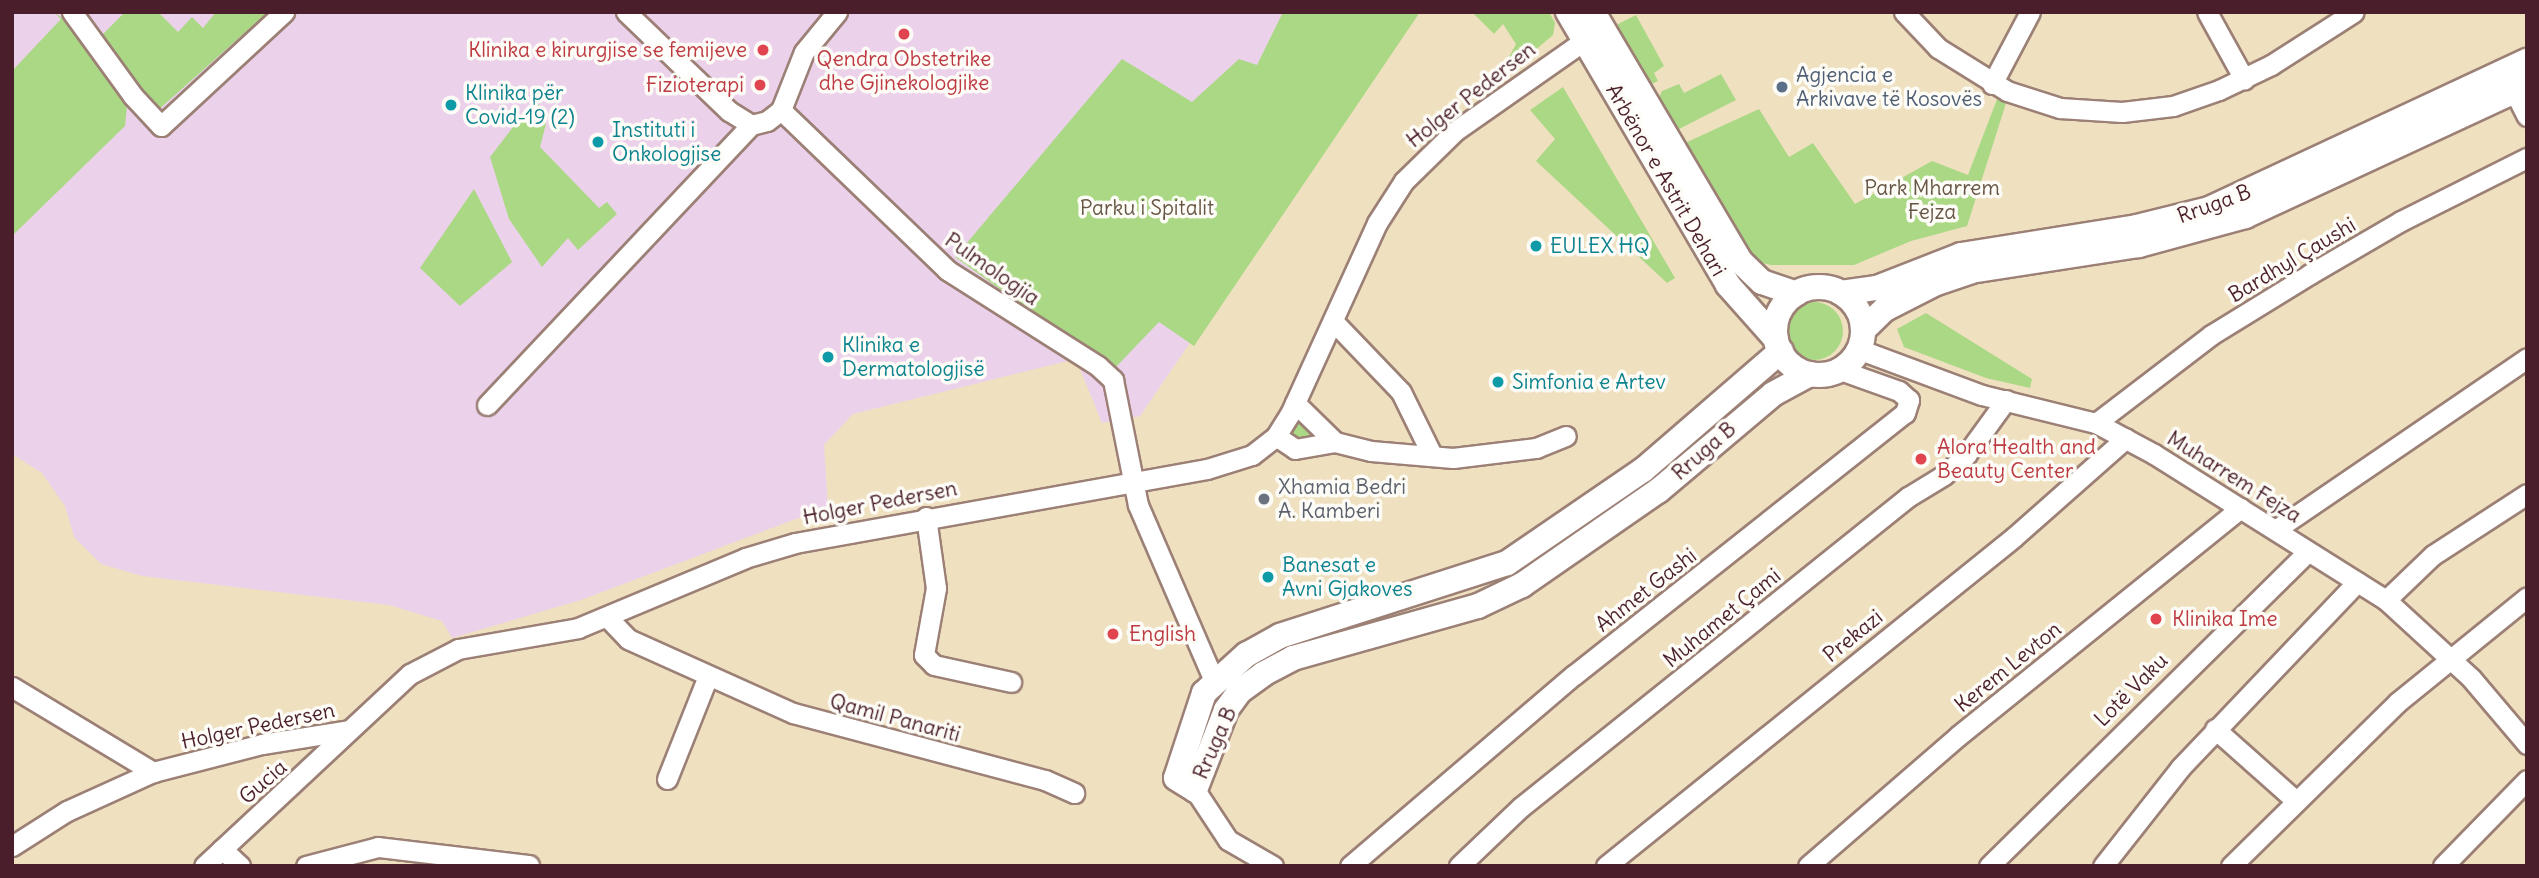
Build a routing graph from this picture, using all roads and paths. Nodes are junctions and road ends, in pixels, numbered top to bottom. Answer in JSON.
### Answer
{"nodes":[{"id":1,"x":72,"y":12,"type":"edge"},
{"id":2,"x":284,"y":12,"type":"edge"},
{"id":3,"x":626,"y":12,"type":"edge"},
{"id":4,"x":837,"y":12,"type":"edge"},
{"id":5,"x":1568,"y":12,"type":"edge"},
{"id":6,"x":1904,"y":12,"type":"edge"},
{"id":7,"x":2030,"y":12,"type":"edge"},
{"id":8,"x":2207,"y":12,"type":"edge"},
{"id":9,"x":2354,"y":12,"type":"edge"},
{"id":10,"x":1593,"y":27,"type":"edge"},
{"id":11,"x":2527,"y":61,"type":"edge"},
{"id":12,"x":2244,"y":79,"type":"junction"},
{"id":13,"x":1992,"y":84,"type":"junction"},
{"id":14,"x":2521,"y":88,"type":"edge"},
{"id":15,"x":781,"y":110,"type":"junction"},
{"id":16,"x":2527,"y":116,"type":"edge"},
{"id":17,"x":751,"y":125,"type":"junction"},
{"id":18,"x":2527,"y":158,"type":"edge"},
{"id":19,"x":1842,"y":293,"type":"junction"},
{"id":20,"x":1796,"y":294,"type":"junction"},
{"id":21,"x":1333,"y":321,"type":"junction"},
{"id":22,"x":1861,"y":339,"type":"junction"},
{"id":23,"x":1778,"y":345,"type":"junction"},
{"id":24,"x":2527,"y":358,"type":"edge"},
{"id":25,"x":1840,"y":370,"type":"junction"},
{"id":26,"x":1810,"y":374,"type":"junction"},
{"id":27,"x":2006,"y":400,"type":"junction"},
{"id":28,"x":1295,"y":403,"type":"junction"},
{"id":29,"x":486,"y":405,"type":"dead end"},
{"id":30,"x":2096,"y":423,"type":"junction"},
{"id":31,"x":1276,"y":436,"type":"junction"},
{"id":32,"x":1566,"y":436,"type":"dead end"},
{"id":33,"x":2126,"y":438,"type":"junction"},
{"id":34,"x":1335,"y":442,"type":"junction"},
{"id":35,"x":1432,"y":455,"type":"junction"},
{"id":36,"x":1132,"y":482,"type":"junction"},
{"id":37,"x":2527,"y":494,"type":"edge"},
{"id":38,"x":2241,"y":508,"type":"junction"},
{"id":39,"x":926,"y":517,"type":"junction"},
{"id":40,"x":2278,"y":528,"type":"junction"},
{"id":41,"x":2308,"y":551,"type":"junction"},
{"id":42,"x":2357,"y":582,"type":"junction"},
{"id":43,"x":2527,"y":597,"type":"edge"},
{"id":44,"x":2386,"y":600,"type":"junction"},
{"id":45,"x":607,"y":617,"type":"junction"},
{"id":46,"x":2452,"y":659,"type":"junction"},
{"id":47,"x":708,"y":676,"type":"junction"},
{"id":48,"x":1214,"y":681,"type":"junction"},
{"id":49,"x":1011,"y":682,"type":"dead end"},
{"id":50,"x":12,"y":687,"type":"edge"},
{"id":51,"x":2215,"y":729,"type":"junction"},
{"id":52,"x":349,"y":730,"type":"junction"},
{"id":53,"x":2527,"y":744,"type":"edge"},
{"id":54,"x":153,"y":772,"type":"junction"},
{"id":55,"x":667,"y":779,"type":"dead end"},
{"id":56,"x":2527,"y":780,"type":"edge"},
{"id":57,"x":1195,"y":790,"type":"junction"},
{"id":58,"x":1074,"y":793,"type":"dead end"},
{"id":59,"x":2296,"y":801,"type":"junction"},
{"id":60,"x":12,"y":846,"type":"edge"},
{"id":61,"x":222,"y":849,"type":"junction"},
{"id":62,"x":529,"y":865,"type":"edge"},
{"id":63,"x":204,"y":866,"type":"edge"},
{"id":64,"x":240,"y":866,"type":"edge"},
{"id":65,"x":306,"y":866,"type":"edge"},
{"id":66,"x":1272,"y":866,"type":"edge"},
{"id":67,"x":1350,"y":866,"type":"edge"},
{"id":68,"x":1459,"y":866,"type":"edge"},
{"id":69,"x":1606,"y":866,"type":"edge"},
{"id":70,"x":1808,"y":866,"type":"edge"},
{"id":71,"x":1989,"y":866,"type":"edge"},
{"id":72,"x":2103,"y":866,"type":"edge"},
{"id":73,"x":2231,"y":866,"type":"edge"},
{"id":74,"x":2444,"y":866,"type":"edge"}],
"edges":[{"from":1,"to":2,"type":"street"},
{"from":3,"to":17,"type":"street"},
{"from":4,"to":15,"type":"street"},
{"from":5,"to":10,"type":"main road","name":"Arbënor e Astrit Dehari"},
{"from":6,"to":13,"type":"street"},
{"from":7,"to":13,"type":"street"},
{"from":8,"to":12,"type":"street"},
{"from":9,"to":12,"type":"street"},
{"from":10,"to":20,"type":"main road","name":"Arbënor e Astrit Dehari"},
{"from":10,"to":21,"type":"street","name":"Holger Pedersen"},
{"from":10,"to":23,"type":"main road","name":"Arbënor e Astrit Dehari"},
{"from":11,"to":19,"type":"main road","name":"Rruga B"},
{"from":12,"to":13,"type":"street"},
{"from":14,"to":16,"type":"street"},
{"from":14,"to":22,"type":"main road","name":"Rruga B"},
{"from":15,"to":17,"type":"street"},
{"from":15,"to":36,"type":"street","name":"Pulmologjia"},
{"from":17,"to":29,"type":"street"},
{"from":18,"to":30,"type":"street","name":"Bardhyl Çaushi"},
{"from":19,"to":20,"type":"main road"},
{"from":19,"to":22,"type":"main road"},
{"from":20,"to":23,"type":"main road"},
{"from":21,"to":28,"type":"street","name":"Holger Pedersen"},
{"from":21,"to":35,"type":"street"},
{"from":22,"to":25,"type":"main road"},
{"from":22,"to":27,"type":"street","name":"Muharrem Fejza"},
{"from":23,"to":26,"type":"main road"},
{"from":23,"to":48,"type":"main road","name":"Rruga B"},
{"from":24,"to":40,"type":"street"},
{"from":25,"to":26,"type":"main road"},
{"from":25,"to":67,"type":"street","name":"Ahmet Gashi"},
{"from":26,"to":57,"type":"main road","name":"Rruga B"},
{"from":27,"to":30,"type":"street","name":"Muharrem Fejza"},
{"from":27,"to":68,"type":"street","name":"Muhamet Çami"},
{"from":28,"to":31,"type":"street","name":"Holger Pedersen"},
{"from":28,"to":34,"type":"street"},
{"from":30,"to":33,"type":"street","name":"Muharrem Fejza"},
{"from":31,"to":34,"type":"street"},
{"from":31,"to":36,"type":"street","name":"Holger Pedersen"},
{"from":32,"to":35,"type":"street"},
{"from":33,"to":38,"type":"street","name":"Muharrem Fejza"},
{"from":33,"to":69,"type":"street","name":"Prekazi"},
{"from":34,"to":35,"type":"street"},
{"from":36,"to":39,"type":"street","name":"Holger Pedersen"},
{"from":36,"to":48,"type":"street","name":"Pulmologjia"},
{"from":37,"to":44,"type":"street"},
{"from":38,"to":40,"type":"street","name":"Muharrem Fejza"},
{"from":38,"to":70,"type":"street","name":"Kerem Levton"},
{"from":39,"to":45,"type":"street","name":"Holger Pedersen"},
{"from":39,"to":49,"type":"street"},
{"from":40,"to":41,"type":"street","name":"Muharrem Fejza"},
{"from":41,"to":42,"type":"street","name":"Muharrem Fejza"},
{"from":41,"to":71,"type":"street","name":"Lotë Vaku"},
{"from":42,"to":44,"type":"street","name":"Muharrem Fejza"},
{"from":42,"to":51,"type":"street"},
{"from":43,"to":46,"type":"street"},
{"from":44,"to":46,"type":"street","name":"Muharrem Fejza"},
{"from":45,"to":47,"type":"street","name":"Qamil Panariti"},
{"from":45,"to":52,"type":"street","name":"Holger Pedersen"},
{"from":46,"to":53,"type":"street","name":"Muharrem Fejza"},
{"from":46,"to":59,"type":"street"},
{"from":47,"to":55,"type":"street"},
{"from":47,"to":58,"type":"street","name":"Qamil Panariti"},
{"from":48,"to":57,"type":"main road","name":"Rruga B"},
{"from":50,"to":54,"type":"street"},
{"from":51,"to":59,"type":"street"},
{"from":51,"to":72,"type":"street"},
{"from":52,"to":54,"type":"street","name":"Holger Pedersen"},
{"from":52,"to":61,"type":"street","name":"Gucia"},
{"from":54,"to":60,"type":"street","name":"Holger Pedersen"},
{"from":56,"to":74,"type":"street"},
{"from":57,"to":66,"type":"street"},
{"from":59,"to":73,"type":"street"},
{"from":61,"to":63,"type":"street","name":"Gucia"},
{"from":61,"to":64,"type":"street"},
{"from":62,"to":65,"type":"street"}]}
